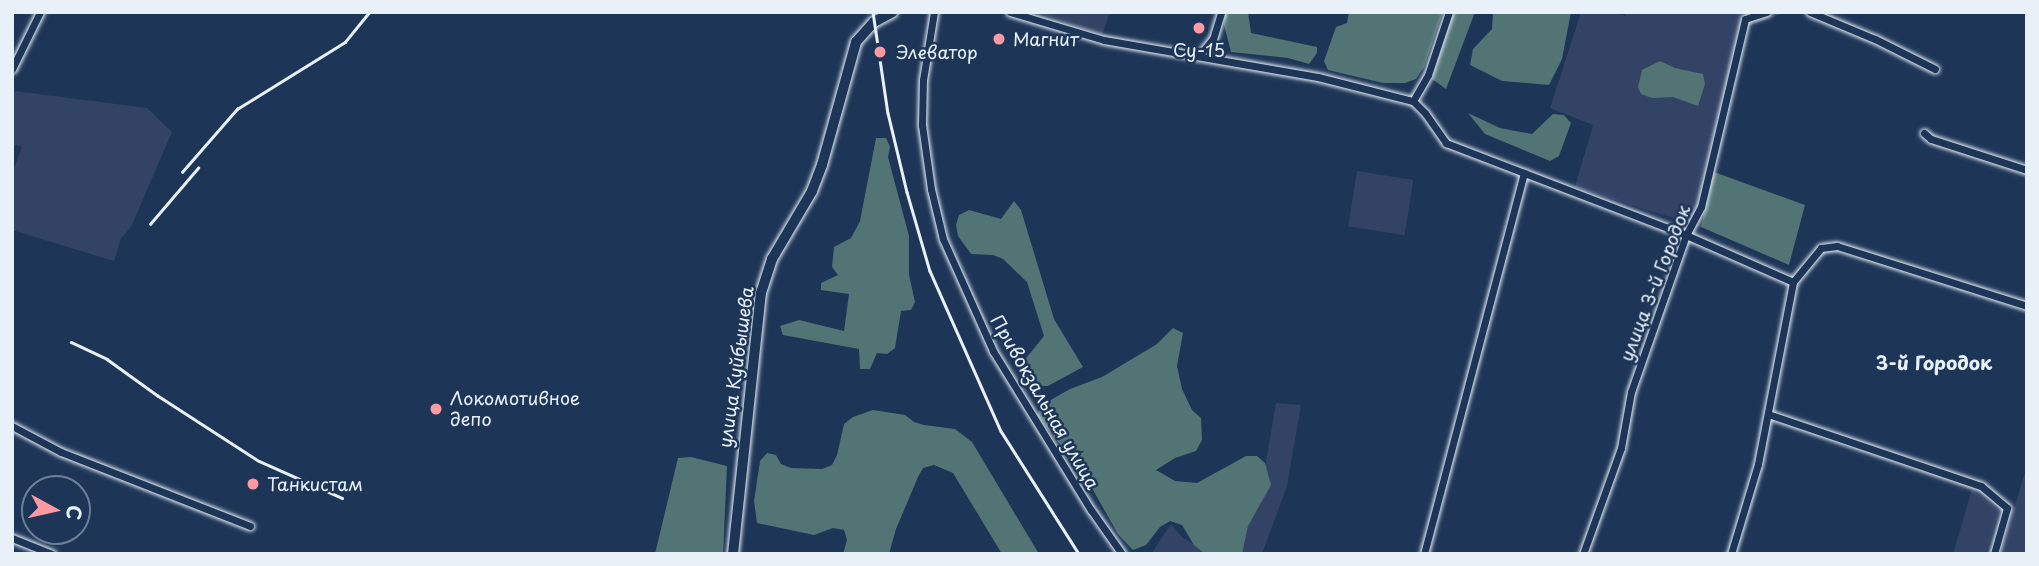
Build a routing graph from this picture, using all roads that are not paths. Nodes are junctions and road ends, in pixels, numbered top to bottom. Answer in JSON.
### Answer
{"nodes":[{"id":1,"x":40,"y":12,"type":"edge"},
{"id":2,"x":893,"y":12,"type":"edge"},
{"id":3,"x":934,"y":12,"type":"edge"},
{"id":4,"x":1010,"y":12,"type":"edge"},
{"id":5,"x":1221,"y":12,"type":"edge"},
{"id":6,"x":1448,"y":12,"type":"edge"},
{"id":7,"x":1766,"y":12,"type":"edge"},
{"id":8,"x":1810,"y":12,"type":"edge"},
{"id":9,"x":1199,"y":56,"type":"junction"},
{"id":10,"x":12,"y":69,"type":"edge"},
{"id":11,"x":1935,"y":69,"type":"dead end"},
{"id":12,"x":1412,"y":101,"type":"junction"},
{"id":13,"x":1924,"y":133,"type":"dead end"},
{"id":14,"x":2027,"y":170,"type":"edge"},
{"id":15,"x":1524,"y":173,"type":"junction"},
{"id":16,"x":1686,"y":235,"type":"junction"},
{"id":17,"x":1793,"y":282,"type":"junction"},
{"id":18,"x":2027,"y":306,"type":"edge"},
{"id":19,"x":1768,"y":414,"type":"junction"},
{"id":20,"x":12,"y":426,"type":"edge"},
{"id":21,"x":250,"y":526,"type":"dead end"},
{"id":22,"x":12,"y":538,"type":"edge"},
{"id":23,"x":734,"y":551,"type":"edge"},
{"id":24,"x":52,"y":554,"type":"edge"},
{"id":25,"x":1122,"y":554,"type":"edge"},
{"id":26,"x":1424,"y":554,"type":"edge"},
{"id":27,"x":1583,"y":554,"type":"edge"},
{"id":28,"x":1731,"y":554,"type":"edge"},
{"id":29,"x":1994,"y":554,"type":"edge"}],
"edges":[{"from":1,"to":10,"type":"street"},
{"from":2,"to":23,"type":"street","name":"улица Куйбышева"},
{"from":3,"to":25,"type":"street","name":"Привокзальная улица"},
{"from":4,"to":9,"type":"street"},
{"from":5,"to":9,"type":"street"},
{"from":6,"to":12,"type":"street"},
{"from":7,"to":16,"type":"street","name":"улица 3-й Городок"},
{"from":8,"to":11,"type":"street"},
{"from":9,"to":12,"type":"street"},
{"from":12,"to":15,"type":"street"},
{"from":13,"to":14,"type":"street"},
{"from":15,"to":16,"type":"street"},
{"from":15,"to":26,"type":"street"},
{"from":16,"to":17,"type":"street"},
{"from":16,"to":27,"type":"street","name":"улица 3-й Городок"},
{"from":17,"to":18,"type":"street"},
{"from":17,"to":19,"type":"street"},
{"from":19,"to":28,"type":"street"},
{"from":19,"to":29,"type":"street"},
{"from":20,"to":21,"type":"street"},
{"from":22,"to":24,"type":"street"}]}
